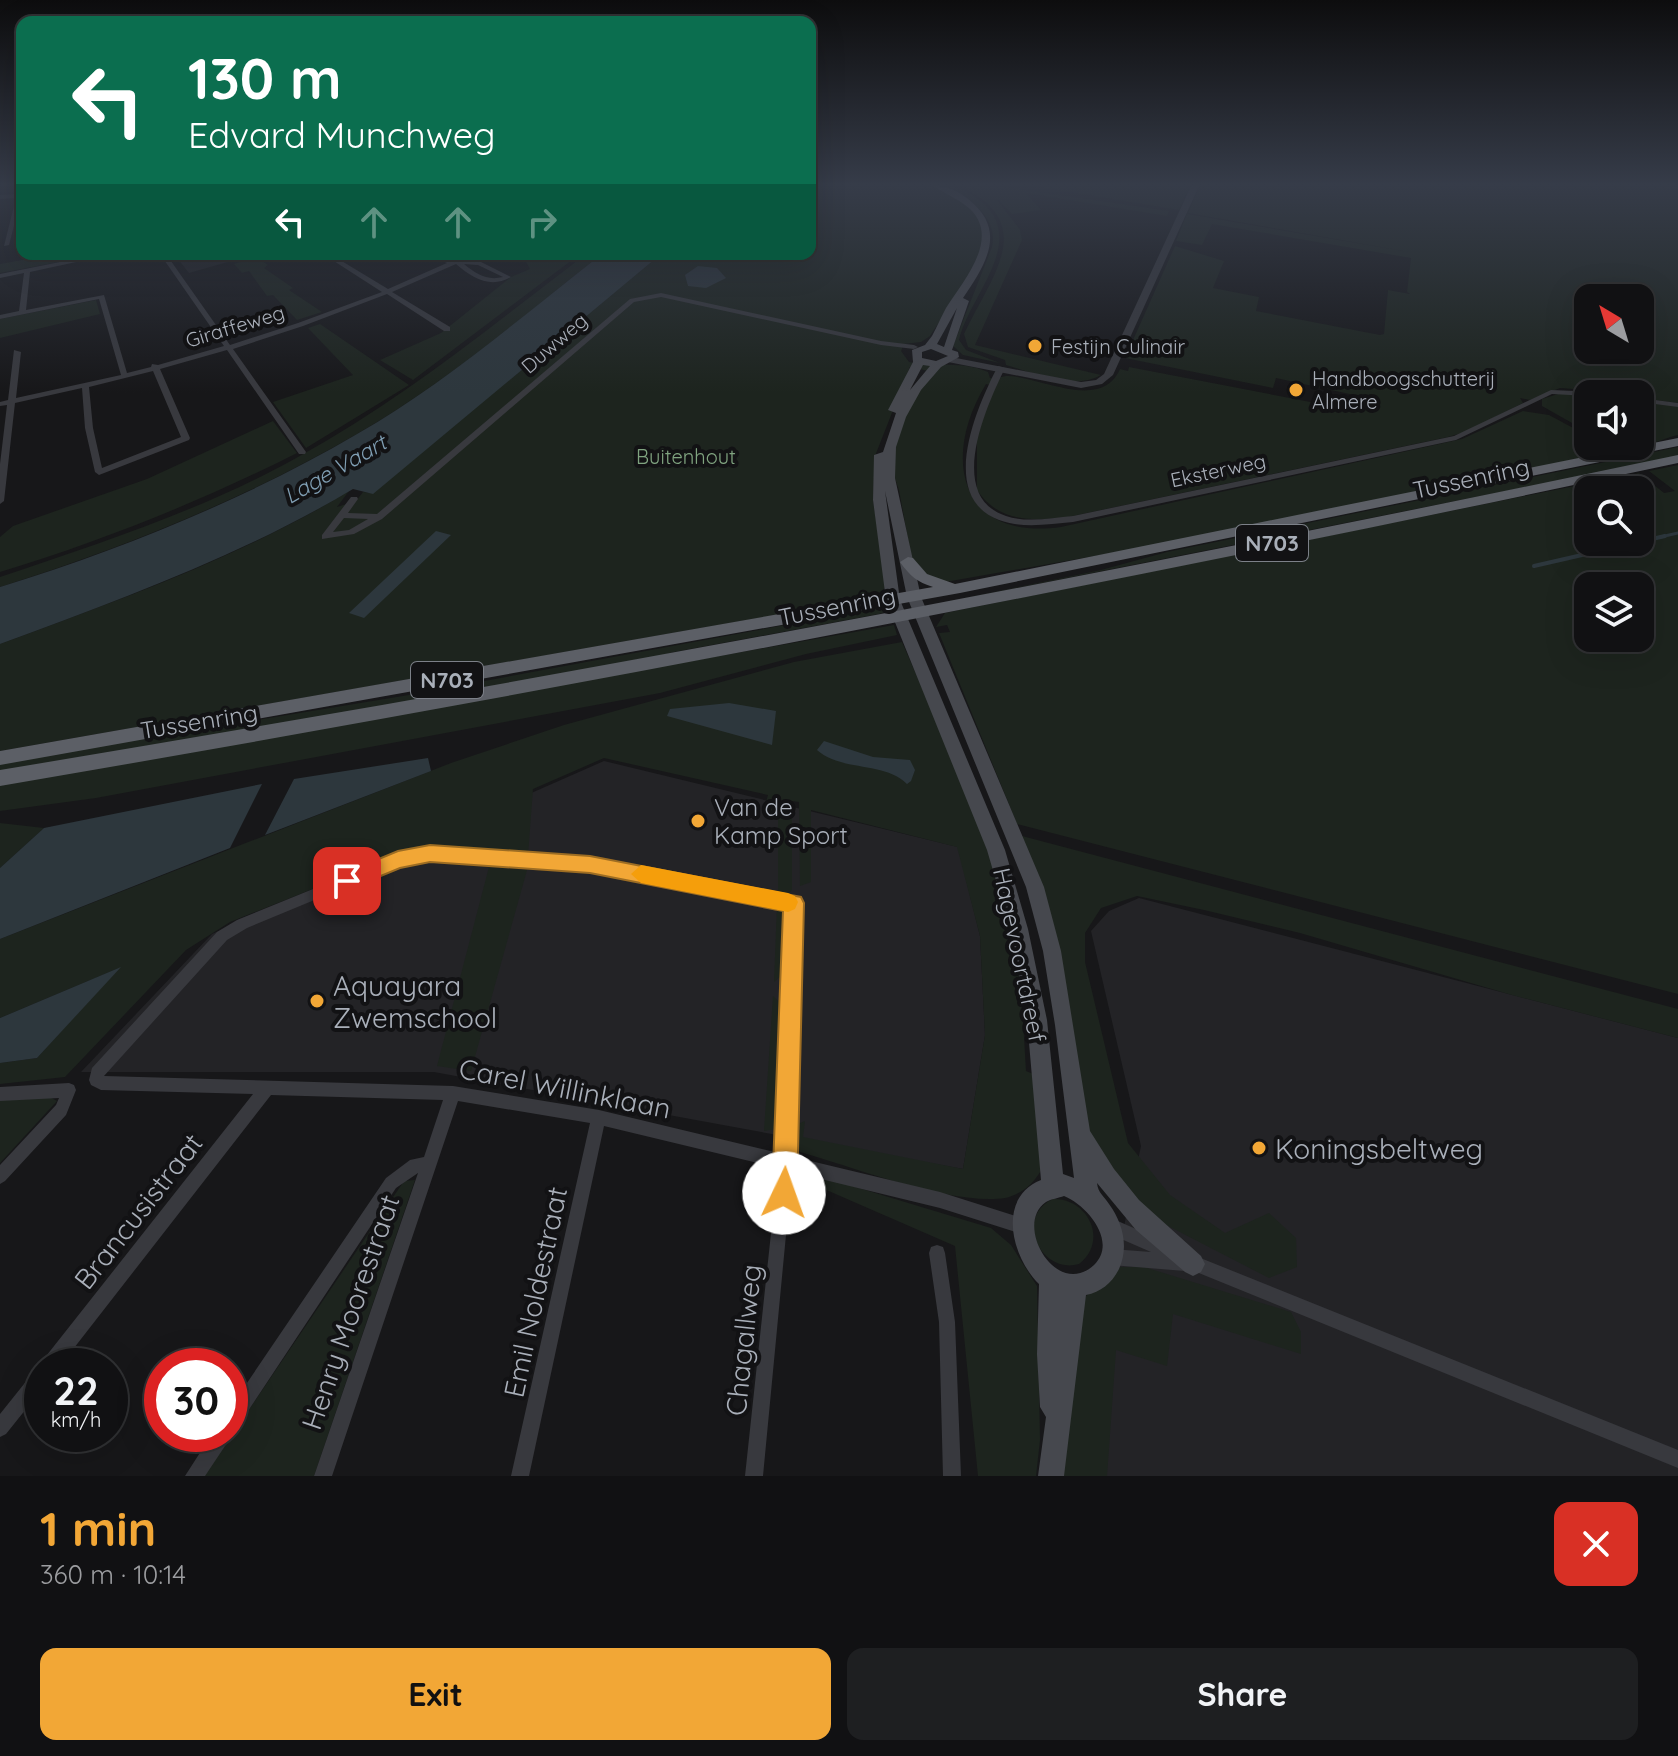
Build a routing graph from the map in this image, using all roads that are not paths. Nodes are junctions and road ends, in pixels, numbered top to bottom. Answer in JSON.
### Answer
{"nodes":[{"id":1,"x":984,"y":255,"type":"edge"},
{"id":2,"x":1163,"y":255,"type":"edge"},
{"id":3,"x":82,"y":260,"type":"edge"},
{"id":4,"x":167,"y":260,"type":"edge"},
{"id":5,"x":336,"y":260,"type":"edge"},
{"id":6,"x":458,"y":260,"type":"edge"},
{"id":7,"x":461,"y":260,"type":"edge"},
{"id":8,"x":465,"y":260,"type":"edge"},
{"id":9,"x":27,"y":272,"type":"junction"},
{"id":10,"x":0,"y":276,"type":"edge"},
{"id":11,"x":968,"y":287,"type":"junction"},
{"id":12,"x":386,"y":291,"type":"junction"},
{"id":13,"x":22,"y":313,"type":"junction"},
{"id":14,"x":0,"y":317,"type":"edge"},
{"id":15,"x":447,"y":329,"type":"dead end"},
{"id":16,"x":228,"y":345,"type":"junction"},
{"id":17,"x":920,"y":351,"type":"junction"},
{"id":18,"x":17,"y":352,"type":"dead end"},
{"id":19,"x":952,"y":354,"type":"junction"},
{"id":20,"x":937,"y":365,"type":"junction"},
{"id":21,"x":155,"y":366,"type":"junction"},
{"id":22,"x":1001,"y":368,"type":"junction"},
{"id":23,"x":124,"y":374,"type":"junction"},
{"id":24,"x":85,"y":384,"type":"junction"},
{"id":25,"x":1574,"y":393,"type":"edge"},
{"id":26,"x":1654,"y":402,"type":"edge"},
{"id":27,"x":4,"y":403,"type":"edge"},
{"id":28,"x":1678,"y":405,"type":"edge"},
{"id":29,"x":887,"y":442,"type":"junction"},
{"id":30,"x":1678,"y":442,"type":"edge"},
{"id":31,"x":302,"y":452,"type":"dead end"},
{"id":32,"x":1678,"y":459,"type":"edge"},
{"id":33,"x":354,"y":499,"type":"dead end"},
{"id":34,"x":0,"y":501,"type":"edge"},
{"id":35,"x":342,"y":515,"type":"junction"},
{"id":36,"x":379,"y":517,"type":"junction"},
{"id":37,"x":908,"y":562,"type":"junction"},
{"id":38,"x":960,"y":588,"type":"junction"},
{"id":39,"x":914,"y":597,"type":"junction"},
{"id":40,"x":893,"y":600,"type":"junction"},
{"id":41,"x":921,"y":614,"type":"junction"},
{"id":42,"x":900,"y":618,"type":"junction"},
{"id":43,"x":0,"y":758,"type":"edge"},
{"id":44,"x":0,"y":778,"type":"edge"},
{"id":45,"x":97,"y":1073,"type":"joint"},
{"id":46,"x":268,"y":1087,"type":"junction"},
{"id":47,"x":453,"y":1093,"type":"junction"},
{"id":48,"x":0,"y":1094,"type":"edge"},
{"id":49,"x":599,"y":1117,"type":"junction"},
{"id":50,"x":1076,"y":1127,"type":"junction"},
{"id":51,"x":786,"y":1161,"type":"junction"},
{"id":52,"x":427,"y":1165,"type":"junction"},
{"id":53,"x":0,"y":1176,"type":"edge"},
{"id":54,"x":1053,"y":1186,"type":"junction"},
{"id":55,"x":1087,"y":1193,"type":"junction"},
{"id":56,"x":1022,"y":1226,"type":"junction"},
{"id":57,"x":1111,"y":1226,"type":"junction"},
{"id":58,"x":937,"y":1253,"type":"dead end"},
{"id":59,"x":1111,"y":1257,"type":"junction"},
{"id":60,"x":1193,"y":1264,"type":"junction"},
{"id":61,"x":1063,"y":1283,"type":"junction"},
{"id":62,"x":63,"y":1348,"type":"edge"},
{"id":63,"x":248,"y":1396,"type":"edge"},
{"id":64,"x":24,"y":1398,"type":"edge"},
{"id":65,"x":0,"y":1428,"type":"edge"},
{"id":66,"x":211,"y":1452,"type":"edge"},
{"id":67,"x":1678,"y":1459,"type":"edge"},
{"id":68,"x":194,"y":1476,"type":"edge"},
{"id":69,"x":323,"y":1476,"type":"edge"},
{"id":70,"x":520,"y":1476,"type":"edge"},
{"id":71,"x":754,"y":1476,"type":"edge"},
{"id":72,"x":952,"y":1476,"type":"edge"},
{"id":73,"x":1051,"y":1476,"type":"edge"}],
"edges":[{"from":1,"to":11,"type":"main road"},
{"from":2,"to":22,"type":"street"},
{"from":3,"to":9,"type":"street"},
{"from":4,"to":16,"type":"street"},
{"from":5,"to":12,"type":"street"},
{"from":6,"to":12,"type":"street","name":"Giraffeweg"},
{"from":7,"to":8,"type":"street"},
{"from":9,"to":10,"type":"street"},
{"from":9,"to":13,"type":"street"},
{"from":11,"to":17,"type":"main road"},
{"from":11,"to":19,"type":"main road"},
{"from":12,"to":15,"type":"street"},
{"from":12,"to":16,"type":"street","name":"Giraffeweg"},
{"from":13,"to":14,"type":"street"},
{"from":13,"to":23,"type":"street"},
{"from":16,"to":21,"type":"street","name":"Giraffeweg"},
{"from":16,"to":31,"type":"street"},
{"from":17,"to":19,"type":"main road"},
{"from":17,"to":20,"type":"main road"},
{"from":17,"to":29,"type":"main road"},
{"from":17,"to":36,"type":"street","name":"Duwweg"},
{"from":18,"to":27,"type":"street"},
{"from":19,"to":20,"type":"main road"},
{"from":19,"to":22,"type":"street"},
{"from":20,"to":29,"type":"main road"},
{"from":21,"to":23,"type":"street","name":"Giraffeweg"},
{"from":21,"to":24,"type":"street"},
{"from":22,"to":25,"type":"street","name":"Eksterweg"},
{"from":23,"to":24,"type":"street","name":"Giraffeweg"},
{"from":24,"to":27,"type":"street","name":"Giraffeweg"},
{"from":26,"to":28,"type":"street"},
{"from":27,"to":34,"type":"street"},
{"from":29,"to":37,"type":"main road","name":"Hagevoortdreef"},
{"from":29,"to":40,"type":"main road","name":"Hagevoortdreef"},
{"from":30,"to":38,"type":"highway","name":"Tussenring","number":"N703"},
{"from":32,"to":41,"type":"highway","name":"Tussenring","number":"N703"},
{"from":33,"to":35,"type":"street","name":"Duwweg"},
{"from":35,"to":36,"type":"street"},
{"from":35,"to":36,"type":"street","name":"Duwweg"},
{"from":37,"to":38,"type":"highway"},
{"from":37,"to":39,"type":"main road","name":"Hagevoortdreef"},
{"from":38,"to":39,"type":"highway","name":"Tussenring","number":"N703"},
{"from":39,"to":40,"type":"highway","name":"Tussenring","number":"N703"},
{"from":39,"to":41,"type":"main road","name":"Hagevoortdreef"},
{"from":40,"to":42,"type":"main road","name":"Hagevoortdreef"},
{"from":40,"to":43,"type":"highway","name":"Tussenring","number":"N703"},
{"from":41,"to":42,"type":"highway","name":"Tussenring","number":"N703"},
{"from":41,"to":50,"type":"main road","name":"Hagevoortdreef"},
{"from":42,"to":44,"type":"highway","name":"Tussenring","number":"N703"},
{"from":42,"to":54,"type":"main road","name":"Hagevoortdreef"},
{"from":45,"to":46,"type":"street","name":"Carel Willinklaan"},
{"from":45,"to":51,"type":"street","name":"Chagallweg"},
{"from":46,"to":47,"type":"street","name":"Carel Willinklaan"},
{"from":46,"to":62,"type":"street","name":"Brancusistraat"},
{"from":47,"to":49,"type":"street","name":"Carel Willinklaan"},
{"from":47,"to":52,"type":"street","name":"Henry Moorestraat"},
{"from":48,"to":53,"type":"street"},
{"from":49,"to":51,"type":"street","name":"Carel Willinklaan"},
{"from":49,"to":70,"type":"street","name":"Emil Noldestraat"},
{"from":50,"to":55,"type":"main road","name":"Hagevoortdreef"},
{"from":50,"to":60,"type":"main road"},
{"from":51,"to":56,"type":"street","name":"Carel Willinklaan"},
{"from":51,"to":71,"type":"street","name":"Chagallweg"},
{"from":52,"to":63,"type":"street"},
{"from":52,"to":69,"type":"street","name":"Henry Moorestraat"},
{"from":54,"to":55,"type":"main road"},
{"from":54,"to":56,"type":"main road"},
{"from":55,"to":57,"type":"main road"},
{"from":56,"to":61,"type":"main road"},
{"from":57,"to":59,"type":"main road"},
{"from":57,"to":60,"type":"street"},
{"from":58,"to":72,"type":"street"},
{"from":59,"to":60,"type":"street"},
{"from":59,"to":61,"type":"main road"},
{"from":60,"to":67,"type":"street"},
{"from":61,"to":73,"type":"main road"},
{"from":64,"to":65,"type":"street"},
{"from":66,"to":68,"type":"street"}]}
